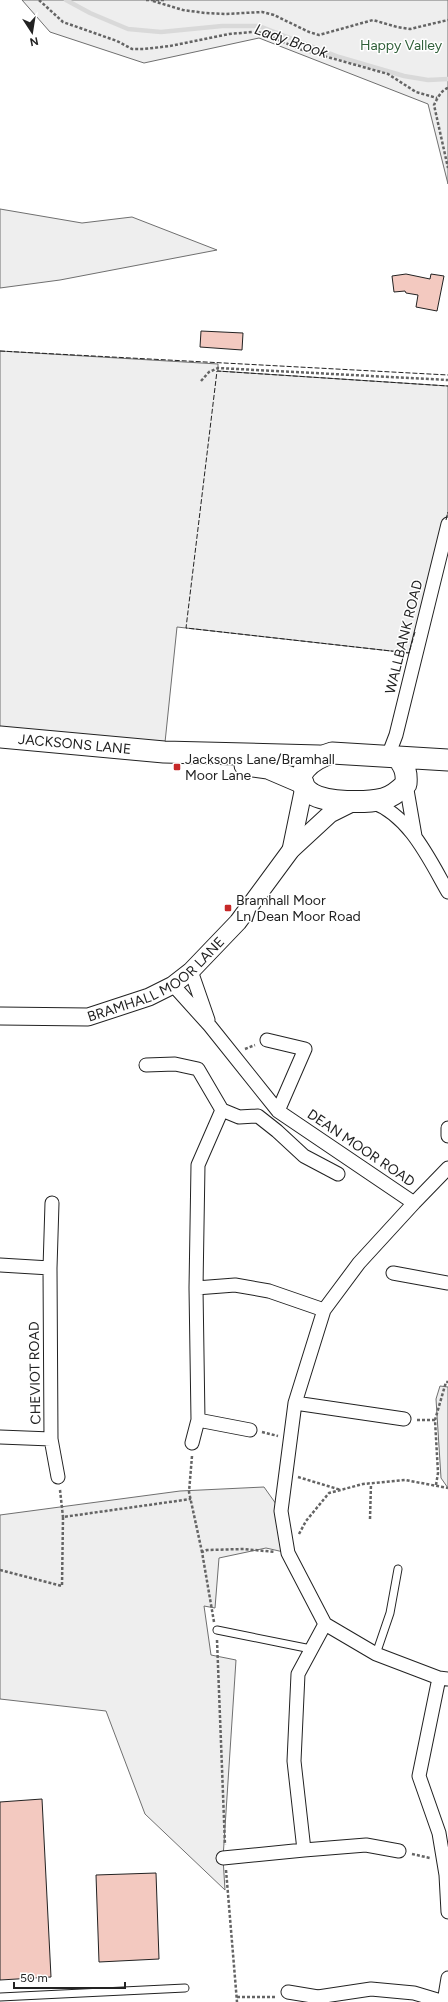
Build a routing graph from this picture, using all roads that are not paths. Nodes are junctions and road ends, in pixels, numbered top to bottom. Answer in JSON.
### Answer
{"nodes":[{"id":1,"x":448,"y":524,"type":"edge"},
{"id":2,"x":0,"y":737,"type":"edge"},
{"id":3,"x":150,"y":751,"type":"junction"},
{"id":4,"x":319,"y":756,"type":"junction"},
{"id":5,"x":393,"y":757,"type":"junction"},
{"id":6,"x":448,"y":760,"type":"edge"},
{"id":7,"x":448,"y":764,"type":"edge"},
{"id":8,"x":406,"y":782,"type":"junction"},
{"id":9,"x":303,"y":785,"type":"junction"},
{"id":10,"x":364,"y":800,"type":"junction"},
{"id":11,"x":415,"y":836,"type":"junction"},
{"id":12,"x":290,"y":850,"type":"junction"},
{"id":13,"x":448,"y":892,"type":"edge"},
{"id":14,"x":191,"y":971,"type":"junction"},
{"id":15,"x":173,"y":985,"type":"junction"},
{"id":16,"x":0,"y":1016,"type":"edge"},
{"id":17,"x":210,"y":1026,"type":"junction"},
{"id":18,"x":267,"y":1040,"type":"road end"},
{"id":19,"x":146,"y":1065,"type":"dead end"},
{"id":20,"x":222,"y":1110,"type":"junction"},
{"id":21,"x":278,"y":1111,"type":"junction"},
{"id":22,"x":448,"y":1128,"type":"edge"},
{"id":23,"x":448,"y":1136,"type":"edge"},
{"id":24,"x":448,"y":1168,"type":"edge"},
{"id":25,"x":338,"y":1174,"type":"dead end"},
{"id":26,"x":52,"y":1203,"type":"dead end"},
{"id":27,"x":414,"y":1203,"type":"junction"},
{"id":28,"x":0,"y":1265,"type":"edge"},
{"id":29,"x":50,"y":1268,"type":"junction"},
{"id":30,"x":393,"y":1273,"type":"dead end"},
{"id":31,"x":448,"y":1283,"type":"edge"},
{"id":32,"x":196,"y":1288,"type":"junction"},
{"id":33,"x":324,"y":1310,"type":"junction"},
{"id":34,"x":295,"y":1403,"type":"junction"},
{"id":35,"x":404,"y":1419,"type":"road end"},
{"id":36,"x":198,"y":1420,"type":"junction"},
{"id":37,"x":250,"y":1430,"type":"road end"},
{"id":38,"x":0,"y":1437,"type":"edge"},
{"id":39,"x":51,"y":1439,"type":"junction"},
{"id":40,"x":192,"y":1443,"type":"road end"},
{"id":41,"x":58,"y":1477,"type":"road end"},
{"id":42,"x":398,"y":1569,"type":"dead end"},
{"id":43,"x":324,"y":1624,"type":"junction"},
{"id":44,"x":217,"y":1630,"type":"road end"},
{"id":45,"x":311,"y":1649,"type":"junction"},
{"id":46,"x":376,"y":1654,"type":"junction"},
{"id":47,"x":444,"y":1678,"type":"edge"},
{"id":48,"x":444,"y":1833,"type":"edge"},
{"id":49,"x":304,"y":1850,"type":"junction"},
{"id":50,"x":399,"y":1851,"type":"road end"},
{"id":51,"x":224,"y":1858,"type":"road end"},
{"id":52,"x":448,"y":1912,"type":"edge"},
{"id":53,"x":448,"y":1978,"type":"edge"},
{"id":54,"x":185,"y":1988,"type":"dead end"},
{"id":55,"x":288,"y":1992,"type":"road end"},
{"id":56,"x":0,"y":1997,"type":"edge"},
{"id":57,"x":444,"y":2002,"type":"edge"}],
"edges":[{"from":1,"to":5,"type":"street","name":"WALLBANK ROAD"},
{"from":2,"to":3,"type":"main road","name":"JACKSONS LANE"},
{"from":3,"to":4,"type":"main road","name":"JACKSONS LANE"},
{"from":3,"to":9,"type":"main road","name":"JACKSONS LANE"},
{"from":4,"to":5,"type":"main road","name":"JACKSONS LANE"},
{"from":4,"to":9,"type":"main road"},
{"from":5,"to":6,"type":"main road","name":"JACKSONS LANE"},
{"from":5,"to":8,"type":"main road"},
{"from":7,"to":8,"type":"main road","name":"JACKSONS LANE"},
{"from":8,"to":10,"type":"main road","name":"JACKSONS LANE"},
{"from":8,"to":11,"type":"street"},
{"from":9,"to":10,"type":"main road","name":"JACKSONS LANE"},
{"from":9,"to":12,"type":"street","name":"BRAMHALL MOOR LANE"},
{"from":10,"to":11,"type":"street"},
{"from":10,"to":12,"type":"street","name":"BRAMHALL MOOR LANE"},
{"from":11,"to":13,"type":"street"},
{"from":12,"to":14,"type":"street","name":"BRAMHALL MOOR LANE"},
{"from":14,"to":15,"type":"street","name":"BRAMHALL MOOR LANE"},
{"from":14,"to":17,"type":"street","name":"DEAN MOOR ROAD"},
{"from":15,"to":16,"type":"street","name":"BRAMHALL MOOR LANE"},
{"from":15,"to":17,"type":"street","name":"DEAN MOOR ROAD"},
{"from":17,"to":21,"type":"street","name":"DEAN MOOR ROAD"},
{"from":18,"to":21,"type":"street"},
{"from":19,"to":20,"type":"street"},
{"from":20,"to":25,"type":"street"},
{"from":20,"to":32,"type":"street"},
{"from":21,"to":27,"type":"street","name":"DEAN MOOR ROAD"},
{"from":22,"to":23,"type":"street"},
{"from":24,"to":27,"type":"street"},
{"from":26,"to":29,"type":"street","name":"CHEVIOT ROAD"},
{"from":27,"to":33,"type":"street","name":"DEAN MOOR ROAD"},
{"from":28,"to":29,"type":"street"},
{"from":29,"to":39,"type":"street","name":"CHEVIOT ROAD"},
{"from":30,"to":31,"type":"street"},
{"from":32,"to":33,"type":"street"},
{"from":32,"to":36,"type":"street"},
{"from":33,"to":34,"type":"street","name":"DEAN MOOR ROAD"},
{"from":34,"to":35,"type":"street"},
{"from":34,"to":43,"type":"street","name":"DEAN MOOR ROAD"},
{"from":36,"to":37,"type":"street"},
{"from":36,"to":40,"type":"street"},
{"from":38,"to":39,"type":"street"},
{"from":39,"to":41,"type":"street","name":"CHEVIOT ROAD"},
{"from":42,"to":46,"type":"lane"},
{"from":43,"to":45,"type":"street"},
{"from":43,"to":46,"type":"street"},
{"from":44,"to":45,"type":"lane"},
{"from":45,"to":49,"type":"street"},
{"from":46,"to":47,"type":"street"},
{"from":47,"to":48,"type":"street"},
{"from":48,"to":52,"type":"street"},
{"from":49,"to":50,"type":"street"},
{"from":49,"to":51,"type":"street"},
{"from":53,"to":57,"type":"street"},
{"from":54,"to":56,"type":"lane"},
{"from":55,"to":57,"type":"street"}]}
